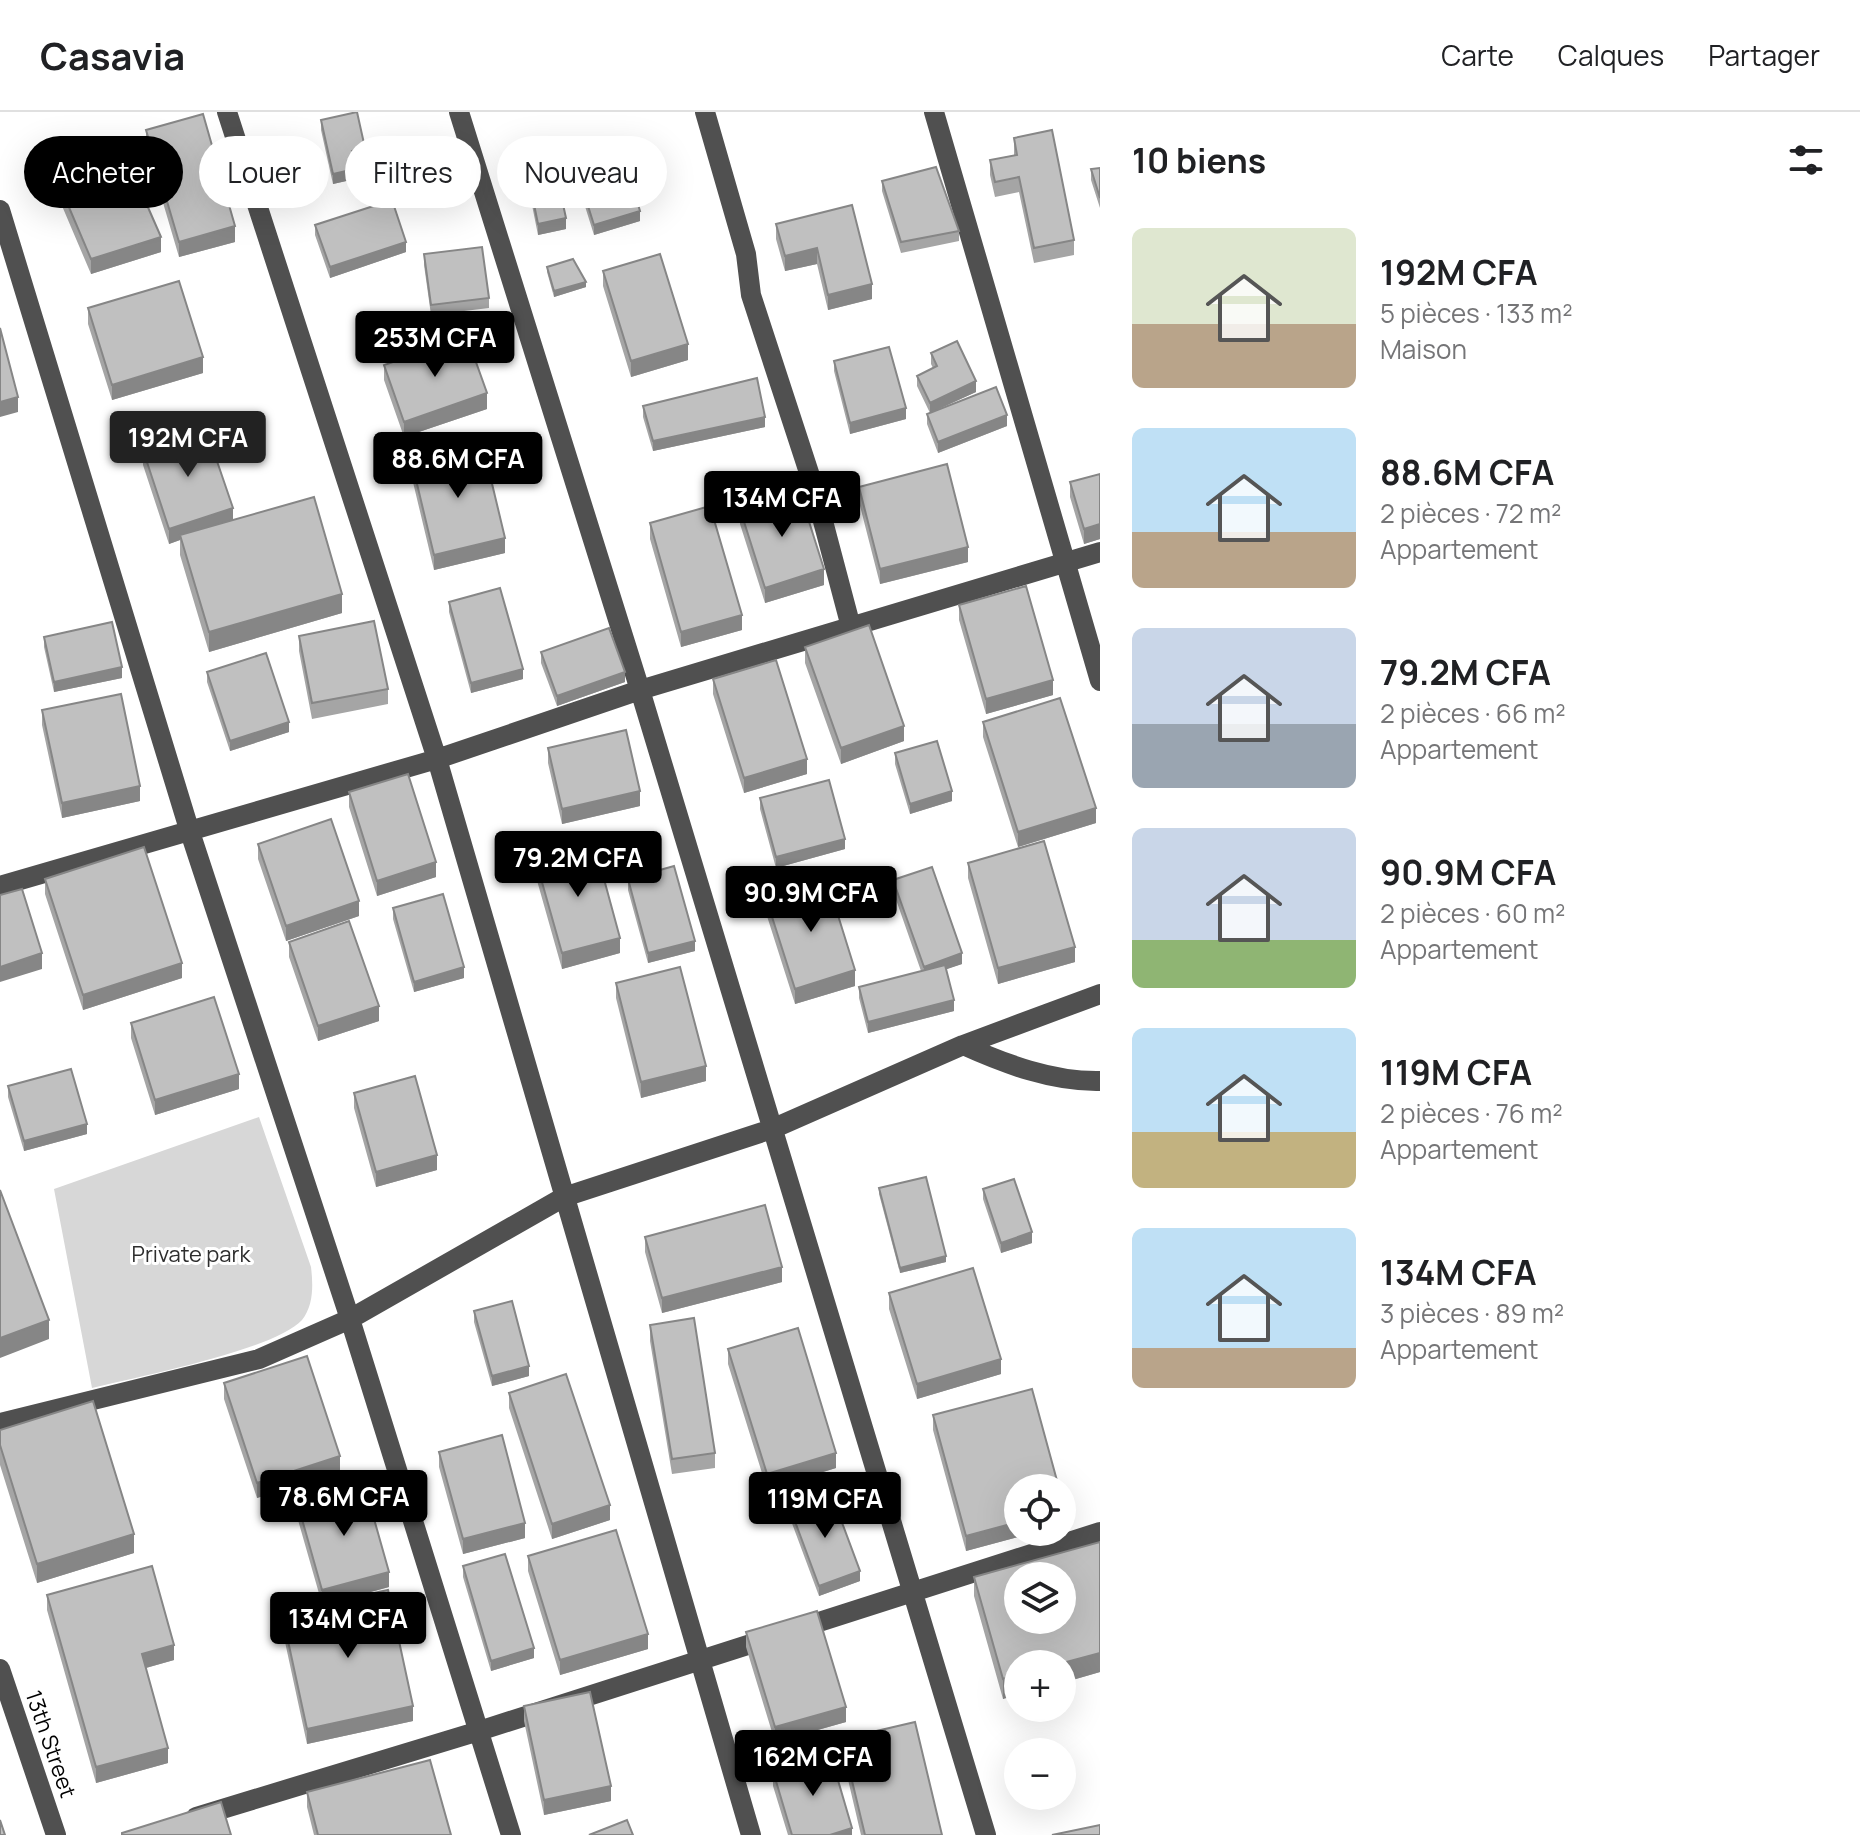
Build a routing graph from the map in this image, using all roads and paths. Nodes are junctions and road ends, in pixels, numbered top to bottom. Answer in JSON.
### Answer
{"nodes":[{"id":1,"x":227,"y":112,"type":"edge"},
{"id":2,"x":459,"y":112,"type":"edge"},
{"id":3,"x":705,"y":112,"type":"edge"},
{"id":4,"x":934,"y":112,"type":"edge"},
{"id":5,"x":0,"y":210,"type":"edge"},
{"id":6,"x":1100,"y":552,"type":"edge"},
{"id":7,"x":1066,"y":562,"type":"junction"},
{"id":8,"x":851,"y":627,"type":"junction"},
{"id":9,"x":1100,"y":681,"type":"edge"},
{"id":10,"x":640,"y":690,"type":"junction"},
{"id":11,"x":437,"y":759,"type":"junction"},
{"id":12,"x":189,"y":829,"type":"junction"},
{"id":13,"x":0,"y":886,"type":"edge"},
{"id":14,"x":1100,"y":994,"type":"edge"},
{"id":15,"x":963,"y":1045,"type":"junction"},
{"id":16,"x":1100,"y":1081,"type":"edge"},
{"id":17,"x":772,"y":1129,"type":"junction"},
{"id":18,"x":564,"y":1197,"type":"junction"},
{"id":19,"x":350,"y":1319,"type":"junction"},
{"id":20,"x":0,"y":1423,"type":"edge"},
{"id":21,"x":1100,"y":1532,"type":"edge"},
{"id":22,"x":911,"y":1592,"type":"junction"},
{"id":23,"x":702,"y":1659,"type":"junction"},
{"id":24,"x":0,"y":1669,"type":"edge"},
{"id":25,"x":479,"y":1731,"type":"junction"},
{"id":26,"x":181,"y":1821,"type":"edge"},
{"id":27,"x":56,"y":1835,"type":"edge"},
{"id":28,"x":511,"y":1835,"type":"edge"},
{"id":29,"x":751,"y":1835,"type":"edge"},
{"id":30,"x":986,"y":1835,"type":"edge"}],
"edges":[{"from":1,"to":11,"type":"street"},
{"from":2,"to":10,"type":"street"},
{"from":3,"to":8,"type":"street"},
{"from":4,"to":7,"type":"street"},
{"from":5,"to":12,"type":"street"},
{"from":6,"to":7,"type":"street"},
{"from":7,"to":8,"type":"street"},
{"from":7,"to":9,"type":"street"},
{"from":8,"to":10,"type":"street"},
{"from":10,"to":11,"type":"street"},
{"from":10,"to":17,"type":"street"},
{"from":11,"to":12,"type":"street"},
{"from":11,"to":18,"type":"street"},
{"from":12,"to":13,"type":"street"},
{"from":12,"to":19,"type":"street"},
{"from":14,"to":15,"type":"street"},
{"from":15,"to":16,"type":"street"},
{"from":15,"to":17,"type":"street"},
{"from":17,"to":18,"type":"street"},
{"from":17,"to":22,"type":"street"},
{"from":18,"to":19,"type":"street"},
{"from":18,"to":23,"type":"street"},
{"from":19,"to":20,"type":"street"},
{"from":19,"to":25,"type":"street"},
{"from":21,"to":22,"type":"street"},
{"from":22,"to":23,"type":"street"},
{"from":22,"to":30,"type":"street"},
{"from":23,"to":25,"type":"street"},
{"from":23,"to":29,"type":"street"},
{"from":24,"to":27,"type":"street","name":"13th Street"},
{"from":25,"to":26,"type":"street"},
{"from":25,"to":28,"type":"street"}]}
